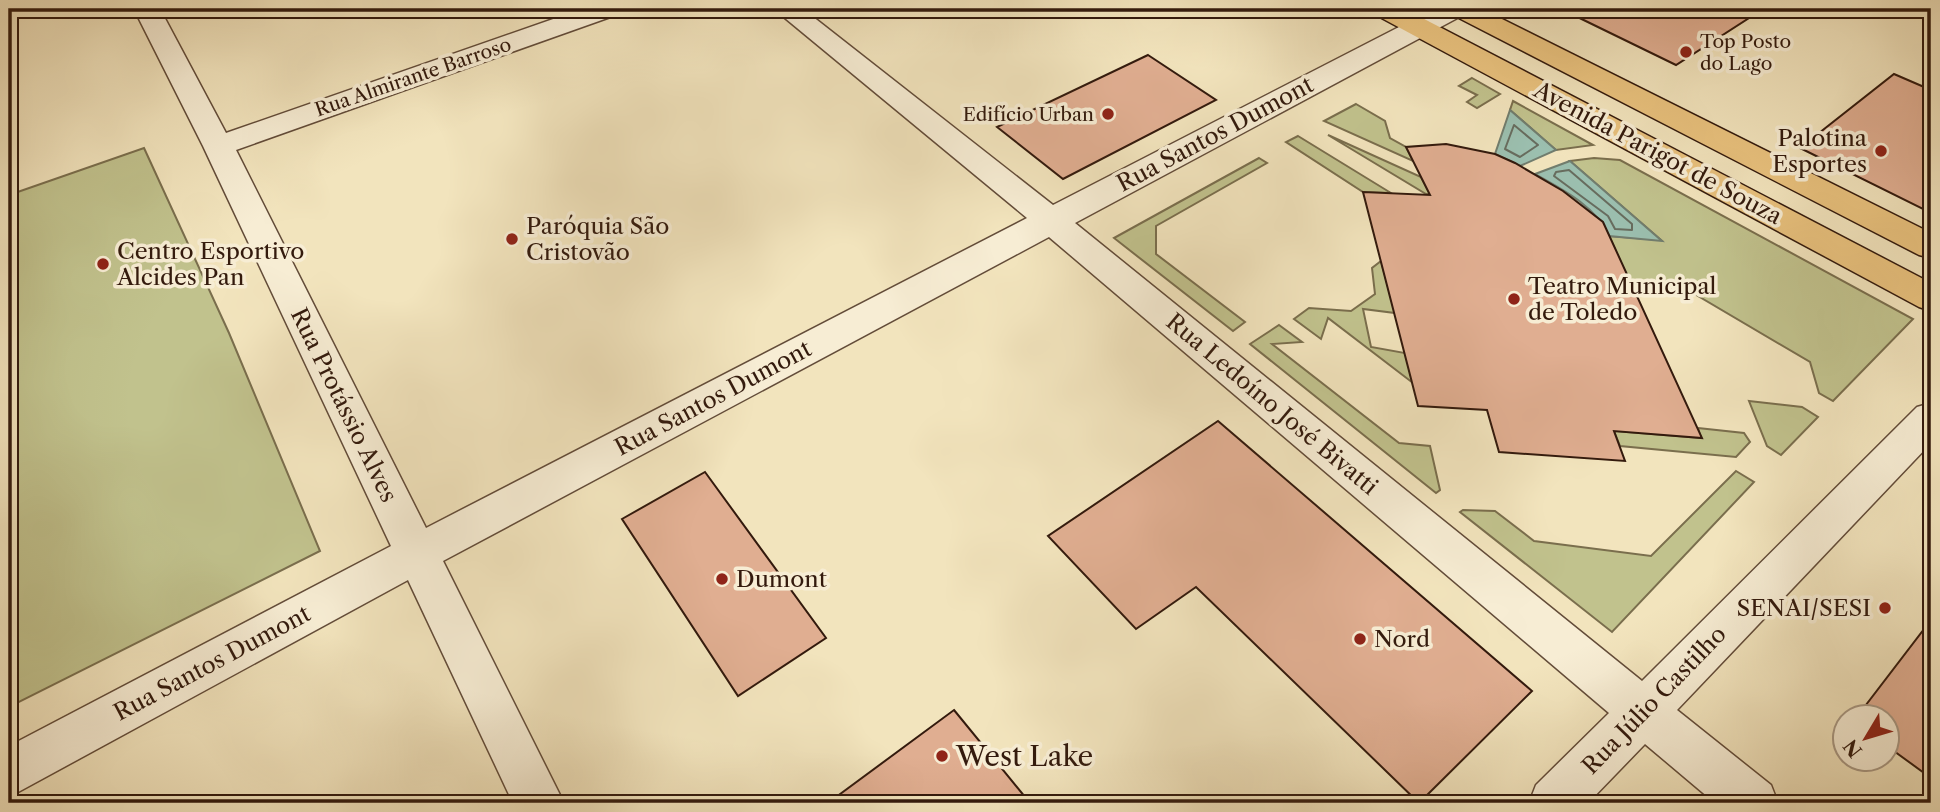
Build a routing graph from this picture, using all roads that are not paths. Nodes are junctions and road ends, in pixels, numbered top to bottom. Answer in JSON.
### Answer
{"nodes":[{"id":1,"x":147,"y":9,"type":"edge"},
{"id":2,"x":607,"y":9,"type":"edge"},
{"id":3,"x":787,"y":9,"type":"edge"},
{"id":4,"x":1385,"y":9,"type":"edge"},
{"id":5,"x":1454,"y":9,"type":"edge"},
{"id":6,"x":1462,"y":9,"type":"edge"},
{"id":7,"x":1419,"y":27,"type":"junction"},
{"id":8,"x":218,"y":146,"type":"junction"},
{"id":9,"x":1740,"y":196,"type":"junction"},
{"id":10,"x":1050,"y":220,"type":"junction"},
{"id":11,"x":1931,"y":248,"type":"edge"},
{"id":12,"x":1931,"y":298,"type":"edge"},
{"id":13,"x":1931,"y":418,"type":"edge"},
{"id":14,"x":416,"y":554,"type":"junction"},
{"id":15,"x":1642,"y":711,"type":"junction"},
{"id":16,"x":9,"y":772,"type":"edge"},
{"id":17,"x":539,"y":803,"type":"edge"},
{"id":18,"x":1554,"y":803,"type":"edge"},
{"id":19,"x":1753,"y":803,"type":"edge"}],
"edges":[{"from":1,"to":8,"type":"street","name":"Rua Protássio Alves"},
{"from":2,"to":8,"type":"street","name":"Rua Almirante Barroso"},
{"from":3,"to":10,"type":"street","name":"Rua Ledoíno José Bivatti"},
{"from":4,"to":7,"type":"main road","name":"Avenida Parigot de Souza"},
{"from":5,"to":7,"type":"street","name":"Rua Santos Dumont"},
{"from":6,"to":11,"type":"main road","name":"Avenida Parigot de Souza"},
{"from":7,"to":9,"type":"main road","name":"Avenida Parigot de Souza"},
{"from":7,"to":10,"type":"street","name":"Rua Santos Dumont"},
{"from":8,"to":14,"type":"street","name":"Rua Protássio Alves"},
{"from":9,"to":11,"type":"main road"},
{"from":9,"to":12,"type":"main road","name":"Avenida Parigot de Souza"},
{"from":10,"to":14,"type":"street","name":"Rua Santos Dumont"},
{"from":10,"to":15,"type":"street","name":"Rua Ledoíno José Bivatti"},
{"from":13,"to":15,"type":"street","name":"Rua Júlio Castilho"},
{"from":14,"to":16,"type":"street","name":"Rua Santos Dumont"},
{"from":14,"to":17,"type":"street","name":"Rua Protássio Alves"},
{"from":15,"to":18,"type":"street","name":"Rua Júlio Castilho"},
{"from":15,"to":19,"type":"street","name":"Rua Ledoíno José Bivatti"}]}
